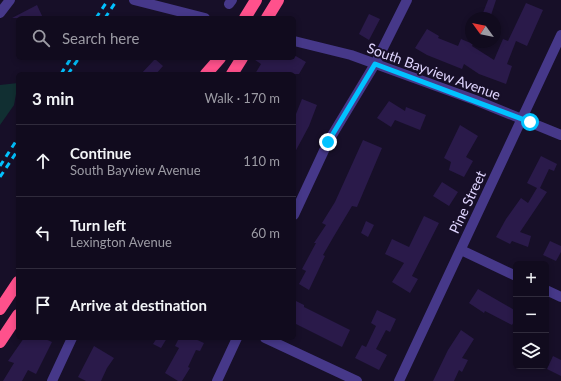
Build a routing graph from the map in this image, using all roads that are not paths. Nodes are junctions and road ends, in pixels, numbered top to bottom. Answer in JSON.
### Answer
{"nodes":[{"id":1,"x":10,"y":0,"type":"edge"},
{"id":2,"x":134,"y":0,"type":"edge"},
{"id":3,"x":256,"y":0,"type":"edge"},
{"id":4,"x":278,"y":0,"type":"edge"},
{"id":5,"x":407,"y":0,"type":"edge"},
{"id":6,"x":0,"y":13,"type":"edge"},
{"id":7,"x":197,"y":16,"type":"edge"},
{"id":8,"x":246,"y":16,"type":"edge"},
{"id":9,"x":268,"y":16,"type":"edge"},
{"id":10,"x":561,"y":35,"type":"edge"},
{"id":11,"x":296,"y":41,"type":"edge"},
{"id":12,"x":218,"y":60,"type":"edge"},
{"id":13,"x":241,"y":60,"type":"edge"},
{"id":14,"x":375,"y":64,"type":"junction"},
{"id":15,"x":208,"y":72,"type":"edge"},
{"id":16,"x":233,"y":72,"type":"edge"},
{"id":17,"x":522,"y":119,"type":"junction"},
{"id":18,"x":561,"y":135,"type":"edge"},
{"id":19,"x":296,"y":211,"type":"edge"},
{"id":20,"x":461,"y":250,"type":"junction"},
{"id":21,"x":513,"y":275,"type":"edge"},
{"id":22,"x":16,"y":285,"type":"edge"},
{"id":23,"x":549,"y":291,"type":"edge"},
{"id":24,"x":561,"y":297,"type":"edge"},
{"id":25,"x":0,"y":309,"type":"edge"},
{"id":26,"x":16,"y":318,"type":"edge"},
{"id":27,"x":71,"y":340,"type":"edge"},
{"id":28,"x":236,"y":340,"type":"edge"},
{"id":29,"x":269,"y":340,"type":"edge"},
{"id":30,"x":0,"y":342,"type":"edge"},
{"id":31,"x":52,"y":381,"type":"edge"},
{"id":32,"x":217,"y":381,"type":"edge"},
{"id":33,"x":357,"y":381,"type":"edge"},
{"id":34,"x":399,"y":381,"type":"edge"}],
"edges":[{"from":1,"to":6,"type":"street"},
{"from":2,"to":7,"type":"street"},
{"from":3,"to":8,"type":"highway"},
{"from":4,"to":9,"type":"highway"},
{"from":5,"to":14,"type":"street"},
{"from":10,"to":17,"type":"street","name":"Pine Street"},
{"from":11,"to":14,"type":"street","name":"South Bayview Avenue"},
{"from":12,"to":15,"type":"highway"},
{"from":13,"to":16,"type":"highway"},
{"from":14,"to":17,"type":"street","name":"South Bayview Avenue"},
{"from":14,"to":19,"type":"street"},
{"from":17,"to":18,"type":"street","name":"South Bayview Avenue"},
{"from":17,"to":20,"type":"street","name":"Pine Street"},
{"from":20,"to":21,"type":"street"},
{"from":20,"to":34,"type":"street","name":"Pine Street"},
{"from":22,"to":25,"type":"highway"},
{"from":23,"to":24,"type":"street"},
{"from":26,"to":30,"type":"highway"},
{"from":27,"to":31,"type":"street"},
{"from":28,"to":32,"type":"street"},
{"from":29,"to":33,"type":"street"}]}
